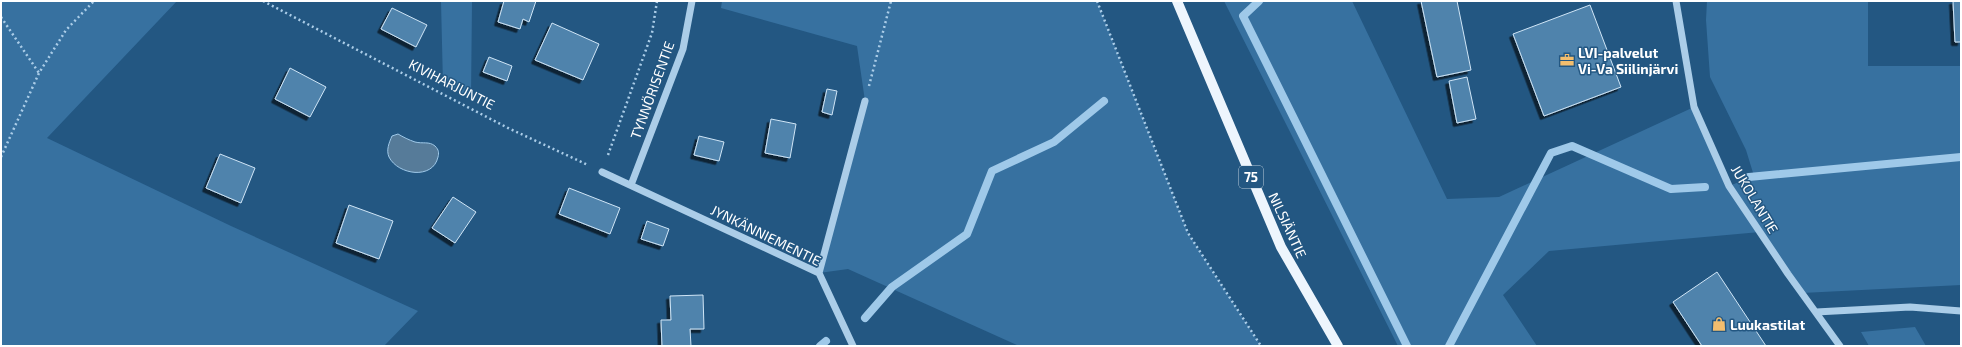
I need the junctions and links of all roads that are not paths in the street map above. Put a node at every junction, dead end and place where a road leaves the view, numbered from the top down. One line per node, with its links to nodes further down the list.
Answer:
1 (692, 1): 6 (street, TYNNÖRISENTIE)
2 (1177, 1): 11 (main road, NILSIÄNTIE / 75)
3 (1676, 1): 9 (street, JUKOLANTIE)
4 (865, 101): 7 (street)
5 (602, 172): 6 (street)
6 (631, 185): 7 (street, JYNKÄNNIEMENTIE)
7 (819, 273): 10 (street, JYNKÄNNIEMENTIE)
8 (1961, 311): 9 (street)
9 (1816, 312): 12 (street, JUKOLANTIE)
10 (853, 346)
11 (1338, 346)
12 (1840, 346)

